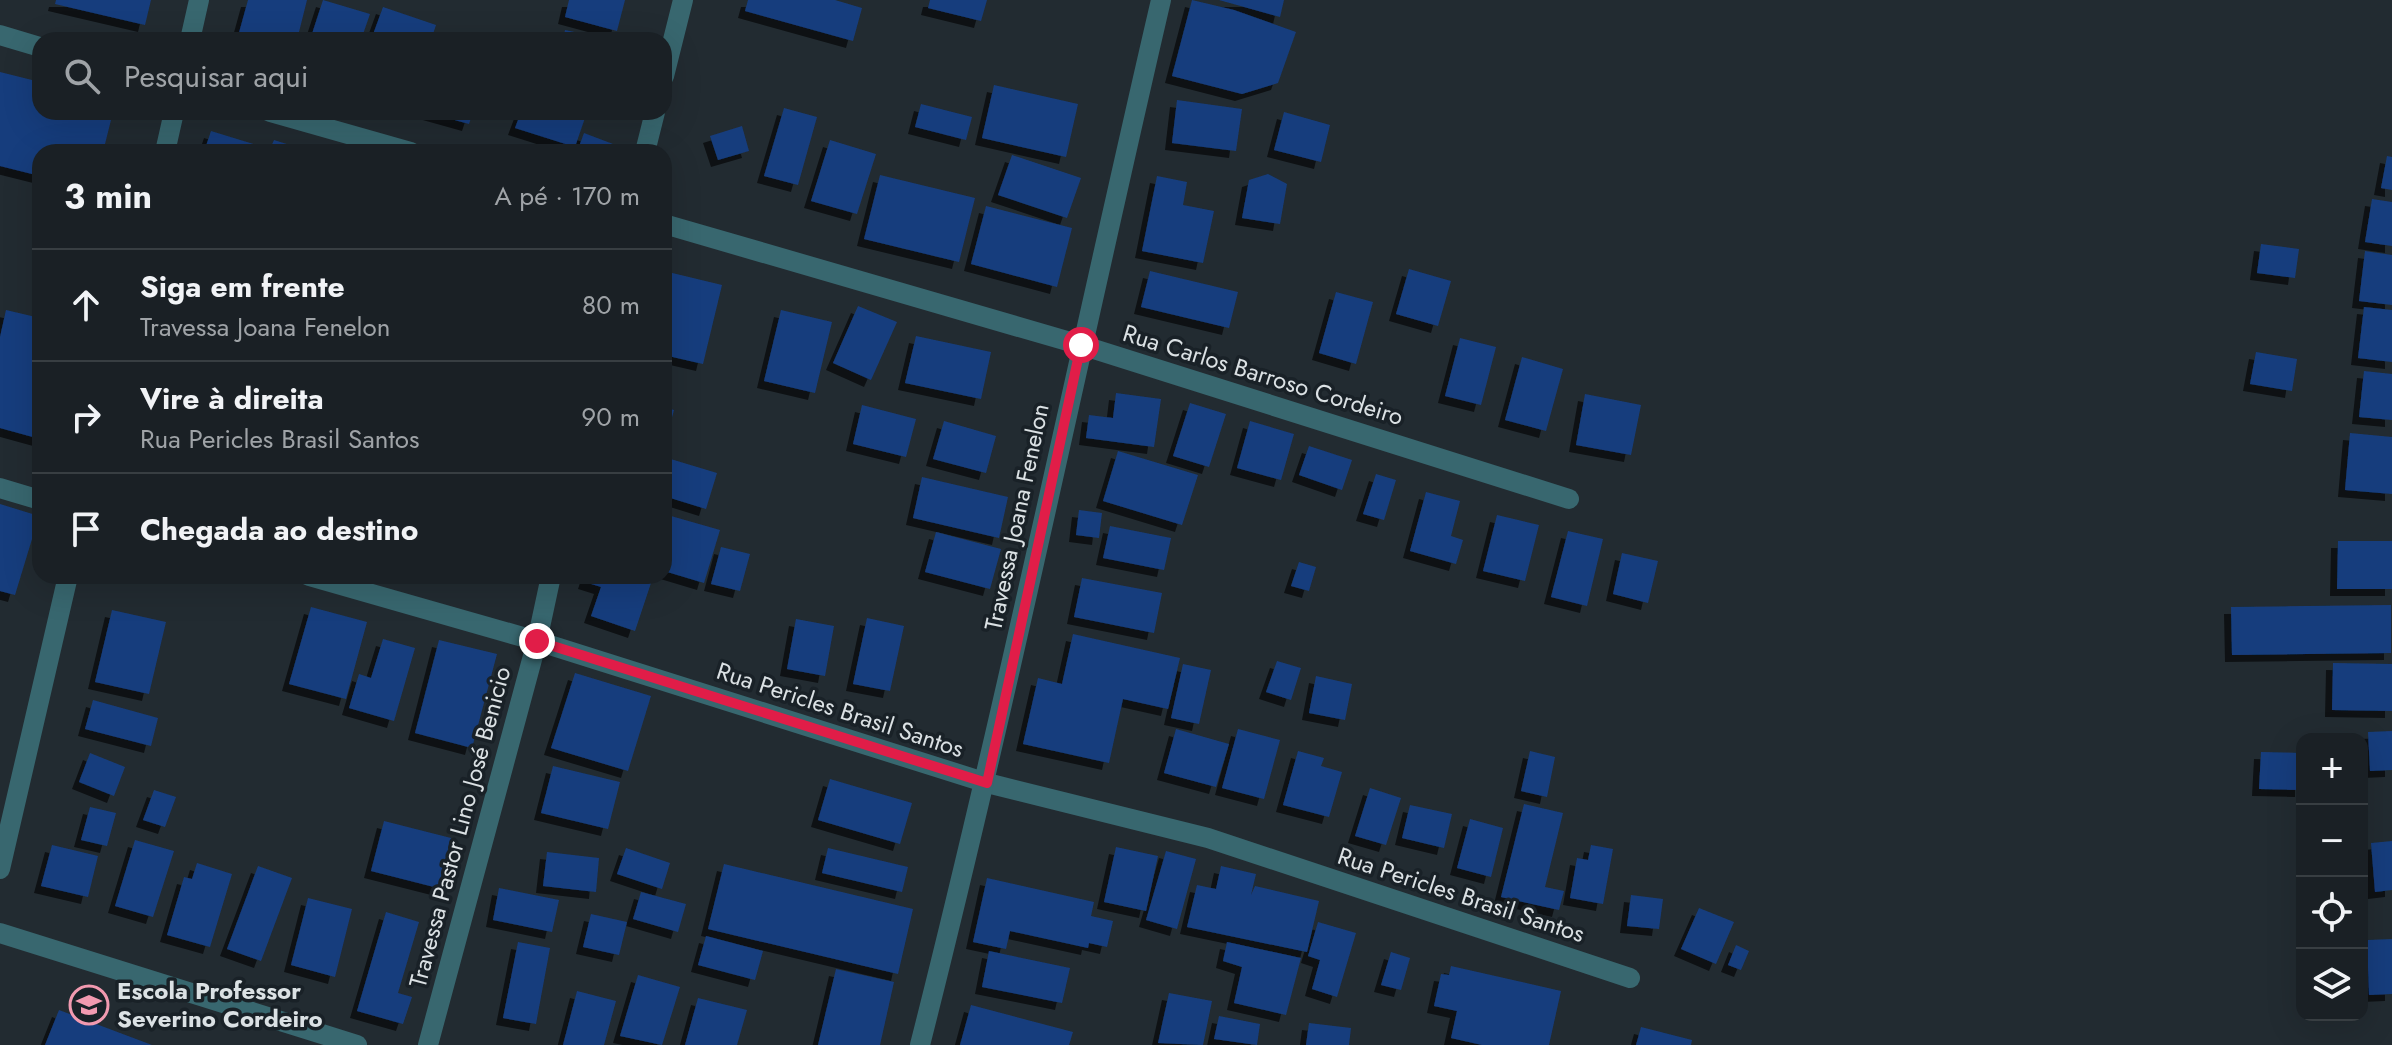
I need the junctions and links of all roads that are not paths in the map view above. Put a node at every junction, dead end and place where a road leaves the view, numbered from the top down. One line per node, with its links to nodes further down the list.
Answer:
1 (199, 0): 4 (street)
2 (683, 0): 6 (street)
3 (1161, 0): 15 (street, Travessa Joana Fenelon)
4 (192, 32)
5 (0, 35): 7 (street)
6 (672, 44)
7 (32, 45)
8 (172, 120): 11 (street)
9 (298, 120): 12 (street)
10 (653, 120): 13 (street)
11 (167, 144)
12 (383, 144)
13 (647, 144)
14 (672, 226): 15 (street, Rua Carlos Barroso Cordeiro)
15 (1081, 345): 18 (street, Rua Carlos Barroso Cordeiro); 23 (street, Travessa Joana Fenelon)
16 (0, 488): 17 (street)
17 (32, 498)
18 (1569, 499)
19 (66, 584): 24 (street)
20 (337, 584): 22 (street, Rua Pericles Brasil Santos)
21 (549, 584): 22 (street, Travessa Pastor Lino José Benicio)
22 (537, 641): 23 (street, Rua Pericles Brasil Santos); 28 (street, Travessa Pastor Lino José Benicio)
23 (987, 783): 26 (street, Rua Pericles Brasil Santos); 29 (street, Travessa Joana Fenelon)
24 (0, 869)
25 (0, 933): 27 (street)
26 (1630, 978)
27 (357, 1045)
28 (428, 1045)
29 (920, 1045)

